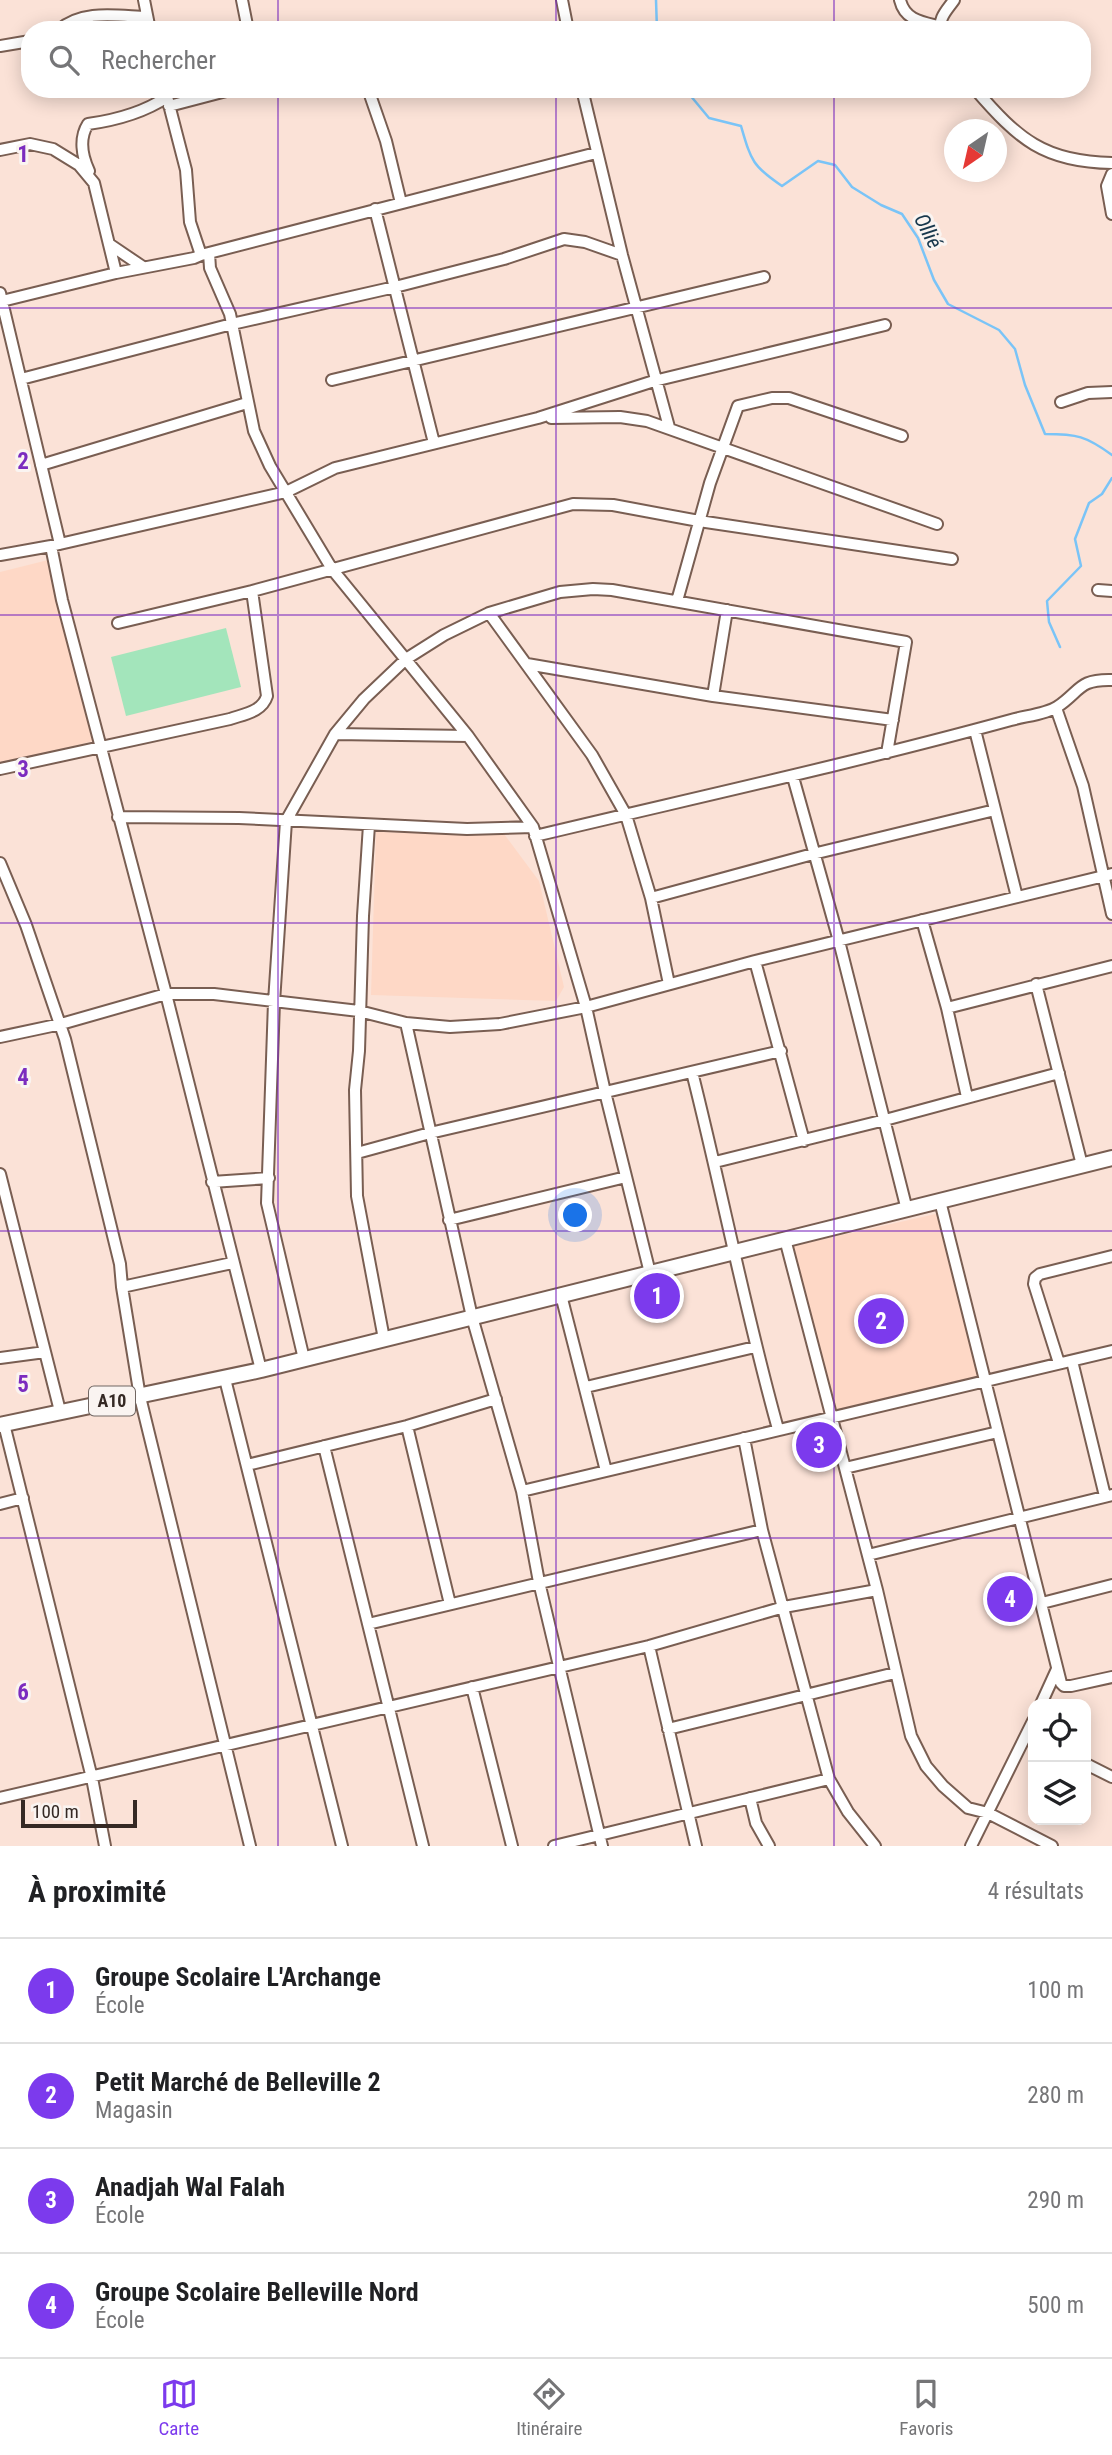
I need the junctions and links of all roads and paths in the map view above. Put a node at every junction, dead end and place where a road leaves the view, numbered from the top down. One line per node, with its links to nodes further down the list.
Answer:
1 (144, 0): 6 (street)
2 (242, 0): 9 (street)
3 (562, 0): 10 (street)
4 (900, 0): 11 (street)
5 (954, 0): 12 (street)
6 (146, 17): 7 (street); 8 (street)
7 (78, 21)
8 (147, 21)
9 (246, 21)
10 (566, 21)
11 (922, 21)
12 (941, 21)
13 (21, 42): 14 (street)
14 (0, 46)
15 (166, 98): 24 (street)
16 (167, 98): 29 (street)
17 (371, 98): 25 (street)
18 (584, 98): 21 (street)
19 (984, 98): 22 (street)
20 (0, 150): 24 (street)
21 (597, 153): 25 (street); 30 (street)
22 (1112, 163)
23 (1112, 174): 27 (street)
24 (94, 183): 28 (street)
25 (401, 203): 26 (street)
26 (375, 209): 29 (street); 34 (street)
27 (1112, 214)
28 (110, 244): 31 (street); 32 (street)
29 (205, 254): 31 (street); 37 (street)
30 (622, 255): 34 (street); 36 (street)
31 (143, 267): 32 (street)
32 (116, 273): 35 (street)
33 (764, 277): 36 (street)
34 (395, 287): 37 (street); 39 (street)
35 (1, 302): 40 (street)
36 (636, 308): 39 (street); 42 (street)
37 (232, 324): 40 (street); 45 (street)
38 (885, 325): 42 (street)
39 (413, 360): 41 (street); 49 (street)
40 (21, 379): 51 (street)
41 (332, 380)
42 (654, 380): 46 (street); 47 (street)
43 (1112, 392): 44 (street)
44 (1061, 402)
45 (247, 404): 51 (street); 52 (street)
46 (538, 418): 47 (street); 49 (street)
47 (669, 427): 50 (street)
48 (902, 436): 50 (street)
49 (434, 443): 52 (street)
50 (721, 447): 53 (street); 54 (street)
51 (41, 465): 55 (street)
52 (286, 492): 55 (street); 58 (street)
53 (699, 521): 57 (street); 58 (street); 62 (street)
54 (937, 524)
55 (56, 545): 56 (street); 75 (street)
56 (0, 555)
57 (952, 559)
58 (332, 569): 60 (street); 66 (street)
59 (1098, 590): 61 (street)
60 (252, 591): 65 (street); 75 (street)
61 (1112, 591)
62 (677, 601): 63 (street); 64 (street)
63 (727, 610): 69 (street); 71 (street)
64 (489, 613): 66 (street); 67 (street)
65 (118, 623)
66 (406, 659): 73 (street); 74 (street)
67 (527, 664): 69 (street); 80 (street)
68 (1112, 680): 70 (street)
69 (713, 696): 71 (street)
70 (1056, 708): 72 (street); 87 (street)
71 (893, 720): 76 (street)
72 (975, 730): 76 (street); 79 (street)
73 (335, 734): 74 (street); 82 (street)
74 (468, 736): 84 (street)
75 (101, 749): 77 (street); 81 (street)
76 (887, 753): 78 (street)
77 (0, 769)
78 (793, 777): 80 (street); 85 (street)
79 (995, 810): 85 (street); 88 (street)
80 (626, 815): 84 (street); 89 (street)
81 (118, 817): 82 (street); 97 (street)
82 (286, 821): 83 (street); 98 (street)
83 (369, 825): 84 (street); 101 (street)
84 (534, 832): 99 (street)
85 (813, 854): 89 (street); 92 (street)
86 (0, 863): 103 (street)
87 (1107, 875): 88 (street); 90 (street)
88 (1017, 897): 91 (street)
89 (651, 898): 95 (street)
90 (1112, 914)
91 (922, 920): 92 (street); 100 (street)
92 (839, 940): 93 (street); 110 (street)
93 (755, 961): 95 (street); 105 (street)
94 (1112, 966): 96 (street)
95 (669, 984): 99 (street)
96 (1036, 984): 100 (street); 107 (street)
97 (166, 994): 98 (street); 103 (street); 120 (street)
98 (274, 1002): 101 (street); 119 (street)
99 (586, 1007): 102 (street); 108 (street)
100 (947, 1008): 109 (street)
101 (359, 1011): 102 (street); 113 (street)
102 (405, 1023): 111 (street)
103 (61, 1024): 104 (street); 130 (street)
104 (0, 1037)
105 (781, 1051): 106 (street); 112 (street)
106 (692, 1072): 108 (street); 115 (street)
107 (1059, 1073): 109 (street); 116 (street)
108 (605, 1092): 111 (street); 118 (street)
109 (967, 1097): 110 (street)
110 (885, 1120): 112 (street); 123 (street)
111 (430, 1133): 113 (street); 124 (street)
112 (804, 1141): 115 (street)
113 (357, 1153): 133 (street)
114 (1112, 1158): 116 (main road, A10)
115 (715, 1162): 126 (street)
116 (1082, 1165): 121 (main road, A10)
117 (0, 1174): 122 (street)
118 (626, 1177): 124 (street); 129 (street)
119 (269, 1178): 120 (street); 138 (street)
120 (212, 1182): 128 (street)
121 (940, 1201): 123 (main road, A10); 143 (street)
122 (5, 1207): 136 (street)
123 (907, 1210): 125 (main road, A10)
124 (449, 1220): 132 (street)
125 (785, 1239): 126 (main road, A10); 148 (street)
126 (735, 1250): 129 (main road, A10); 134 (street)
127 (1111, 1260): 140 (street)
128 (232, 1263): 130 (street); 141 (street)
129 (650, 1273): 131 (main road, A10)
130 (122, 1287): 145 (street)
131 (561, 1295): 132 (main road, A10); 144 (street)
132 (472, 1317): 133 (main road, A10); 146 (street)
133 (384, 1339): 138 (main road, A10)
134 (755, 1347): 144 (street); 151 (street)
135 (1112, 1351): 139 (street)
136 (45, 1352): 137 (street); 147 (street)
137 (0, 1358)
138 (304, 1359): 141 (main road, A10)
139 (1072, 1361): 140 (street); 159 (street)
140 (1059, 1363): 143 (street)
141 (261, 1370): 142 (main road, A10)
142 (225, 1379): 145 (main road, A10); 155 (street)
143 (987, 1382): 148 (street); 152 (street)
144 (586, 1387): 157 (street)
145 (141, 1397): 147 (main road, A10); 184 (street)
146 (496, 1399): 150 (street); 158 (street)
147 (60, 1411): 149 (main road, A10)
148 (832, 1419): 151 (street); 156 (street)
149 (2, 1424): 160 (street)
150 (407, 1426): 154 (street); 169 (street)
151 (778, 1429): 153 (street)
152 (998, 1432): 156 (street); 162 (street)
153 (744, 1438): 157 (street); 163 (street)
154 (324, 1446): 155 (street); 171 (street)
155 (247, 1465): 181 (street)
156 (845, 1468): 164 (street)
157 (606, 1471): 158 (street)
158 (522, 1491): 165 (street)
159 (1109, 1496): 162 (street)
160 (23, 1498): 161 (street); 187 (street)
161 (0, 1504)
162 (1020, 1518): 164 (street); 168 (street)
163 (762, 1530): 165 (street); 170 (street)
164 (868, 1555): 167 (street)
165 (539, 1582): 169 (street); 173 (street)
166 (1112, 1585): 168 (street)
167 (877, 1590): 170 (street); 175 (street)
168 (1042, 1603): 174 (street)
169 (450, 1604): 171 (street)
170 (784, 1607): 172 (street); 178 (street)
171 (368, 1624): 180 (street)
172 (649, 1646): 173 (street); 182 (street)
173 (559, 1667): 177 (street); 193 (street)
174 (1057, 1669): 176 (street); 179 (street)
175 (895, 1673): 178 (street); 192 (street)
176 (1112, 1677)
177 (472, 1687): 180 (street); 198 (street)
178 (808, 1694): 182 (street); 188 (street)
179 (1043, 1699)
180 (388, 1708): 181 (street); 197 (street)
181 (312, 1726): 184 (street); 196 (street)
182 (668, 1728): 191 (street)
183 (1028, 1740): 192 (street)
184 (225, 1745): 187 (street); 195 (street)
185 (1091, 1766): 186 (street)
186 (1112, 1777)
187 (92, 1778): 189 (street); 194 (street)
188 (829, 1779): 190 (street); 202 (street)
189 (0, 1798)
190 (750, 1798): 191 (street); 201 (street)
191 (688, 1813): 193 (street); 200 (street)
192 (988, 1813): 203 (street); 204 (street)
193 (601, 1840): 199 (street)
194 (105, 1846)
195 (250, 1846)
196 (342, 1846)
197 (423, 1846)
198 (512, 1846)
199 (554, 1846)
200 (696, 1846)
201 (769, 1846)
202 (875, 1846)
203 (971, 1846)
204 (1052, 1846)

